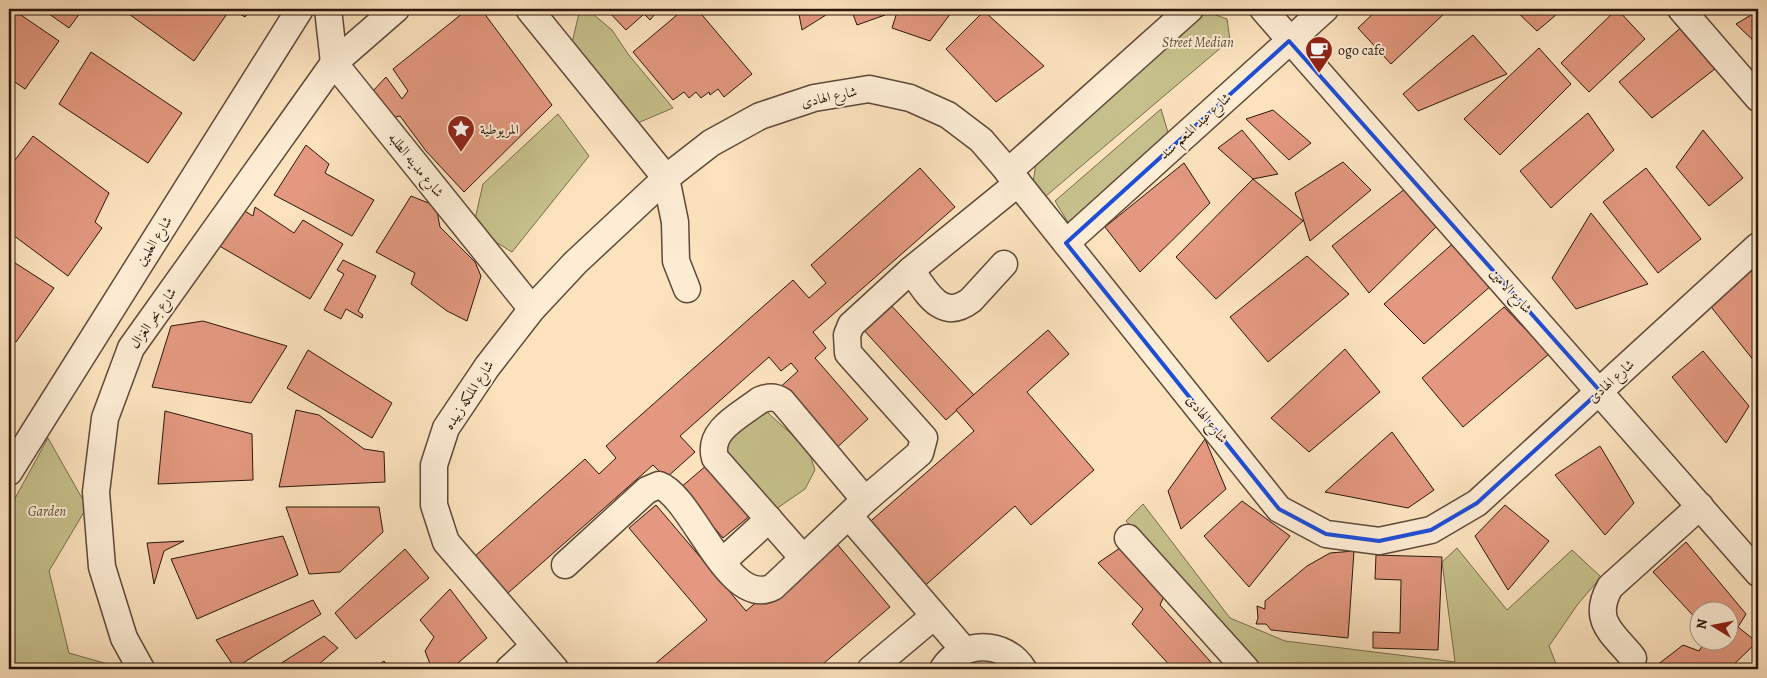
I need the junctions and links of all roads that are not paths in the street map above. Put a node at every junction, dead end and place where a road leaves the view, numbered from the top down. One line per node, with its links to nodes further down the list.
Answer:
1 (300, 9): 21 (street, شارع العلمين)
2 (328, 9): 10 (street)
3 (396, 9): 10 (street, شارع بحر الغزال)
4 (529, 9): 13 (street)
5 (1190, 9): 12 (street)
6 (1263, 9): 9 (street, شارع الامين)
7 (1325, 9): 9 (street, شارع عبد المنعم سند)
8 (1681, 9): 11 (street)
9 (1290, 41): 14 (street, شارع عبد المنعم سند); 20 (street, شارع الامين)
10 (334, 63): 19 (street, شارع مدينه الطلبه); 34 (street, شارع بحر الغزال)
11 (1758, 98)
12 (1013, 177): 13 (street, شارع الهادى); 14 (street, شارع الهادى); 17 (street)
13 (666, 178): 18 (street); 19 (street, شارع الملكه زبيده)
14 (1066, 243): 20 (street, شارع الهادى)
15 (1758, 246): 20 (street, شارع الهادى)
16 (1004, 264): 17 (street)
17 (910, 270): 23 (street)
18 (687, 289)
19 (532, 309): 31 (street, شارع الملكه زبيده)
20 (1600, 391): 22 (street, شارع الامين)
21 (9, 472)
22 (1700, 506): 29 (street, شارع الامين); 33 (street)
23 (857, 508): 24 (street); 26 (street); 30 (street)
24 (769, 519): 26 (street); 27 (street)
25 (1128, 538): 40 (street)
26 (803, 558): 27 (street)
27 (722, 562): 28 (street)
28 (565, 565)
29 (1758, 573)
30 (934, 616): 32 (street); 37 (street)
31 (534, 646): 35 (street); 36 (street, شارع الملكه زبيده)
32 (964, 650): 38 (street); 39 (street)
33 (1633, 658)
34 (141, 669)
35 (509, 669)
36 (555, 669)
37 (871, 669)
38 (943, 669)
39 (1024, 669)
40 (1246, 669)

